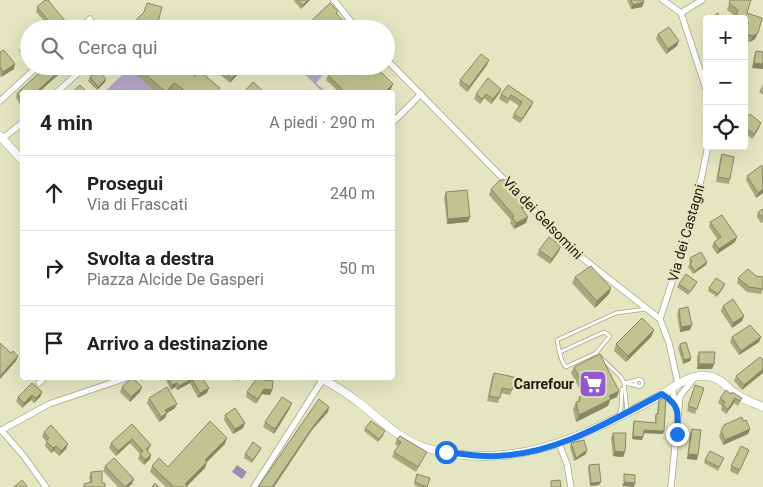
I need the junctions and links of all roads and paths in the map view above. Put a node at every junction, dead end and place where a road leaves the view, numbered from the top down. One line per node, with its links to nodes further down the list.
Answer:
1 (334, 0): 5 (street)
2 (662, 0): 4 (street)
3 (702, 0): 4 (street)
4 (681, 13): 11 (street)
5 (350, 20)
6 (395, 68): 13 (street, Via dei Gelsomini)
7 (28, 75): 14 (street)
8 (76, 75): 12 (street)
9 (202, 75): 10 (street)
10 (208, 80)
11 (703, 80)
12 (58, 90)
13 (421, 94): 15 (street); 20 (street, Via dei Gelsomini)
14 (0, 101)
15 (395, 120)
16 (20, 124): 17 (street)
17 (1, 138): 19 (main road)
18 (707, 150): 21 (street, Via dei Castagni)
19 (20, 158)
20 (646, 309): 21 (street, Via dei Gelsomini); 22 (lane)
21 (660, 319): 28 (street)
22 (560, 352): 23 (lane); 23 (lane)
23 (596, 353): 27 (lane)
24 (120, 380): 35 (street)
25 (320, 380): 38 (street)
26 (324, 380): 36 (main road)
27 (624, 384): 27 (lane); 33 (lane); 34 (lane)
28 (680, 385): 29 (main road); 30 (street); 31 (main road); 32 (street)
29 (662, 394): 30 (street); 33 (main road)
30 (674, 401): 32 (street)
31 (763, 407)
32 (678, 412): 40 (street)
33 (625, 414): 34 (main road)
34 (615, 419): 36 (main road)
35 (0, 431): 37 (street)
36 (559, 444): 39 (street)
37 (46, 487)
38 (254, 487)
39 (571, 487)
40 (671, 487)

